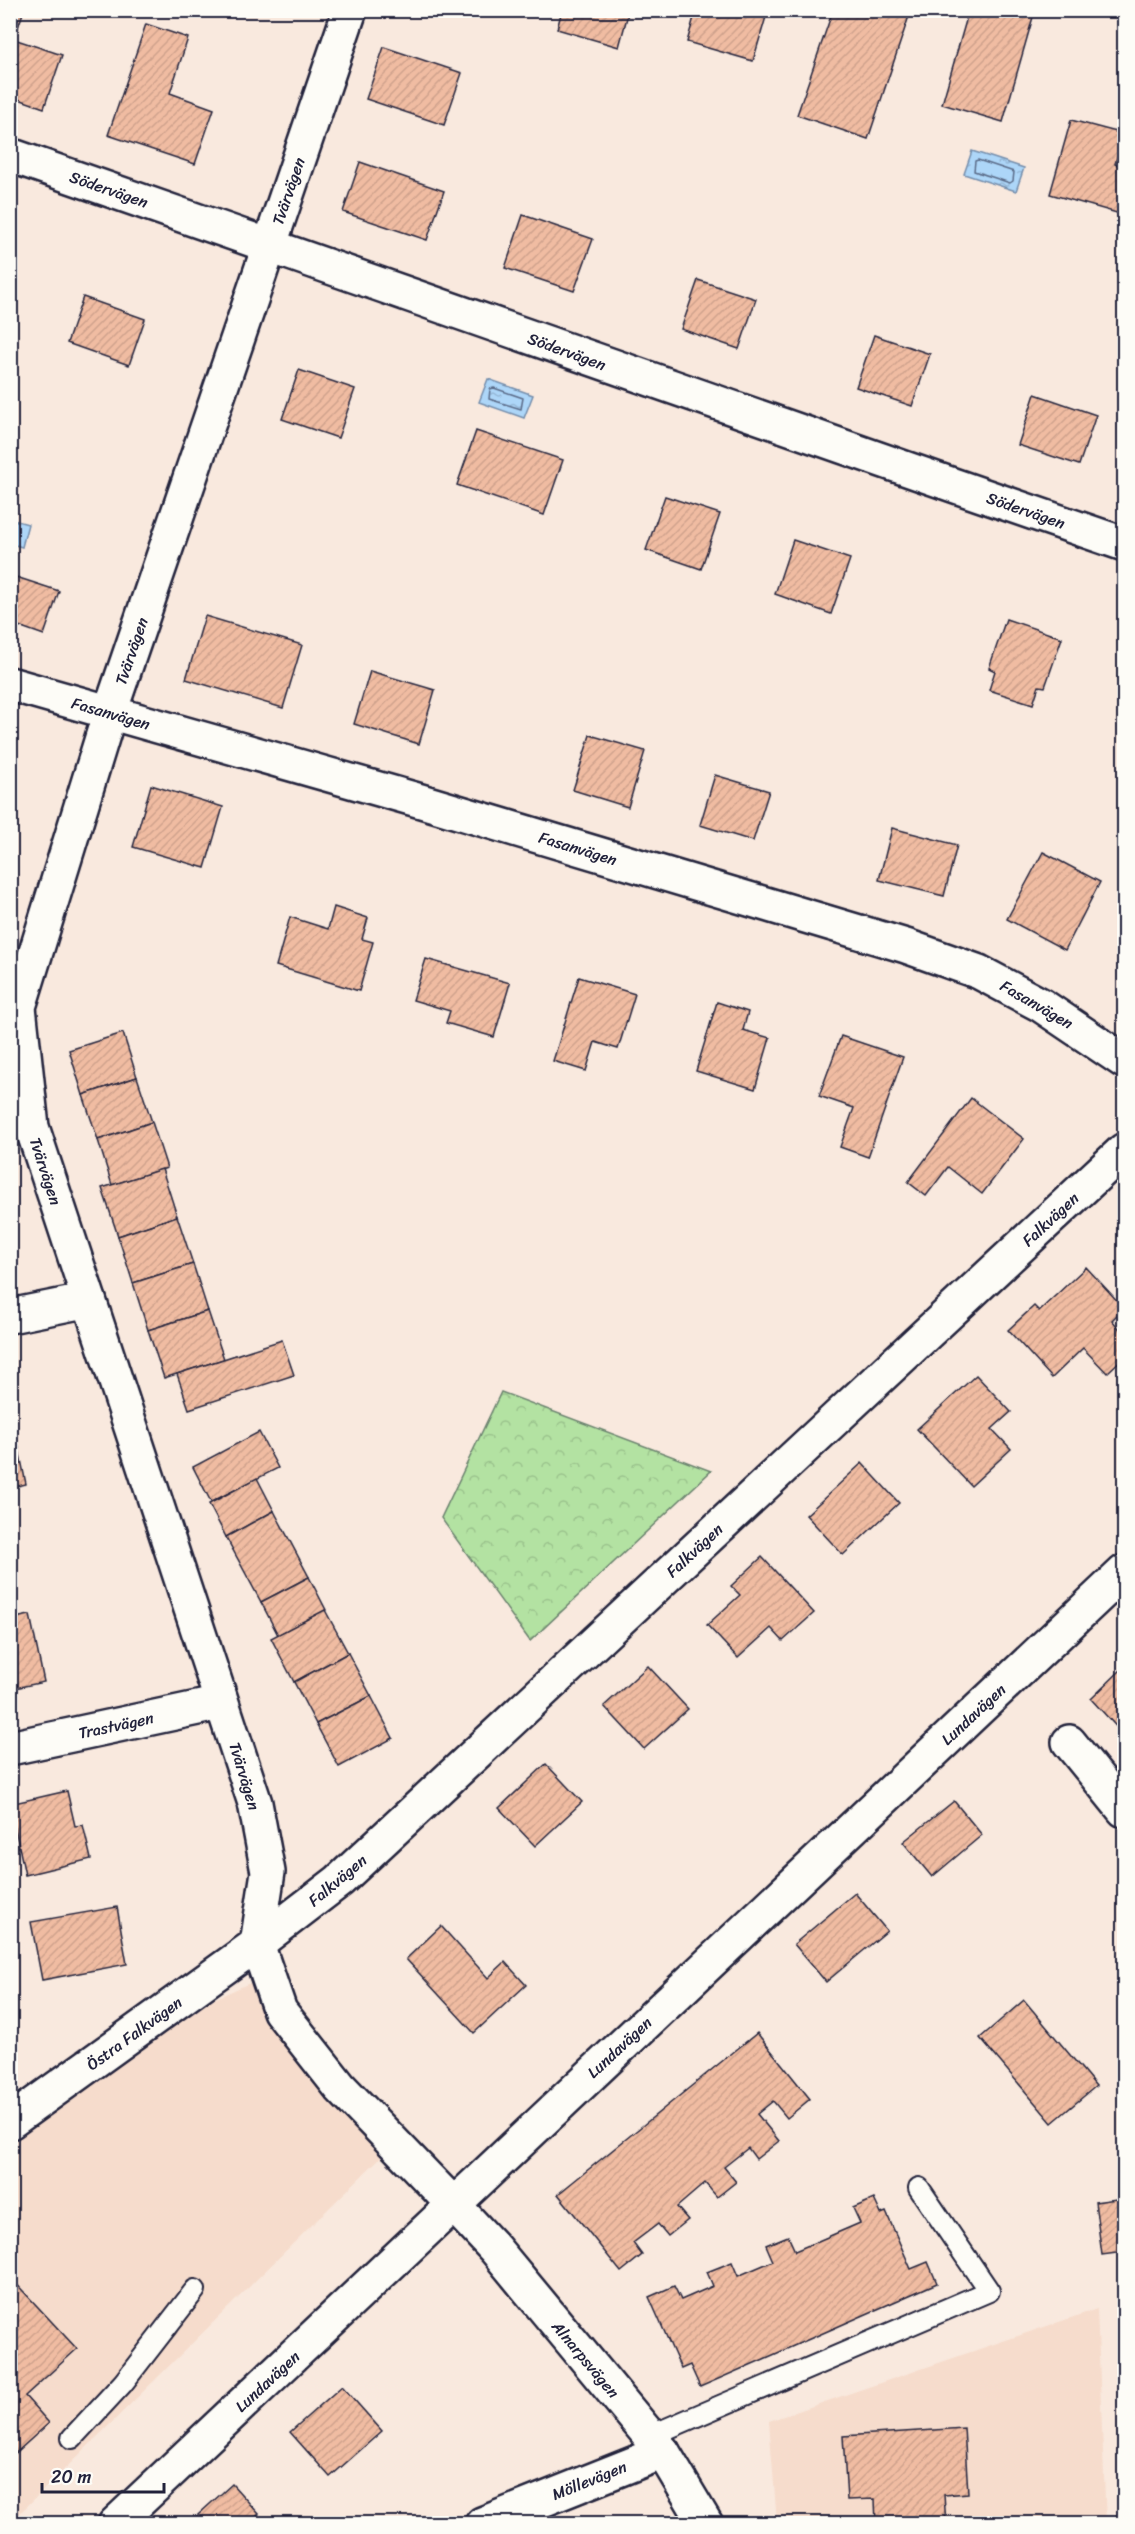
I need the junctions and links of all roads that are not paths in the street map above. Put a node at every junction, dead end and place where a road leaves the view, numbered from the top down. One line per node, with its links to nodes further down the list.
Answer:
1 (350, 10): 3 (street, Tvärvägen)
2 (10, 155): 3 (street, Södervägen)
3 (269, 243): 4 (street, Södervägen); 6 (street, Tvärvägen)
4 (1125, 544)
5 (10, 684): 6 (street, Fasanvägen)
6 (110, 712): 7 (street, Fasanvägen); 9 (street, Tvärvägen)
7 (1125, 1061)
8 (1125, 1150): 16 (street, Falkvägen)
9 (89, 1300): 10 (street); 12 (street, Tvärvägen)
10 (10, 1316)
11 (1125, 1572): 19 (street, Lundavägen)
12 (221, 1703): 14 (street, Trastvägen); 16 (street, Tvärvägen)
13 (1069, 1742): 15 (street)
14 (10, 1748)
15 (1125, 1810)
16 (257, 1944): 17 (street, Östra Falkvägen); 19 (street, Tvärvägen)
17 (10, 2122)
18 (919, 2188): 22 (lane)
19 (453, 2204): 22 (street, Alnarpsvägen); 23 (street, Lundavägen)
20 (195, 2290): 21 (lane)
21 (72, 2438)
22 (657, 2444): 24 (street, Möllevägen); 25 (street, Alnarpsvägen)
23 (115, 2523)
24 (482, 2523)
25 (706, 2523)

